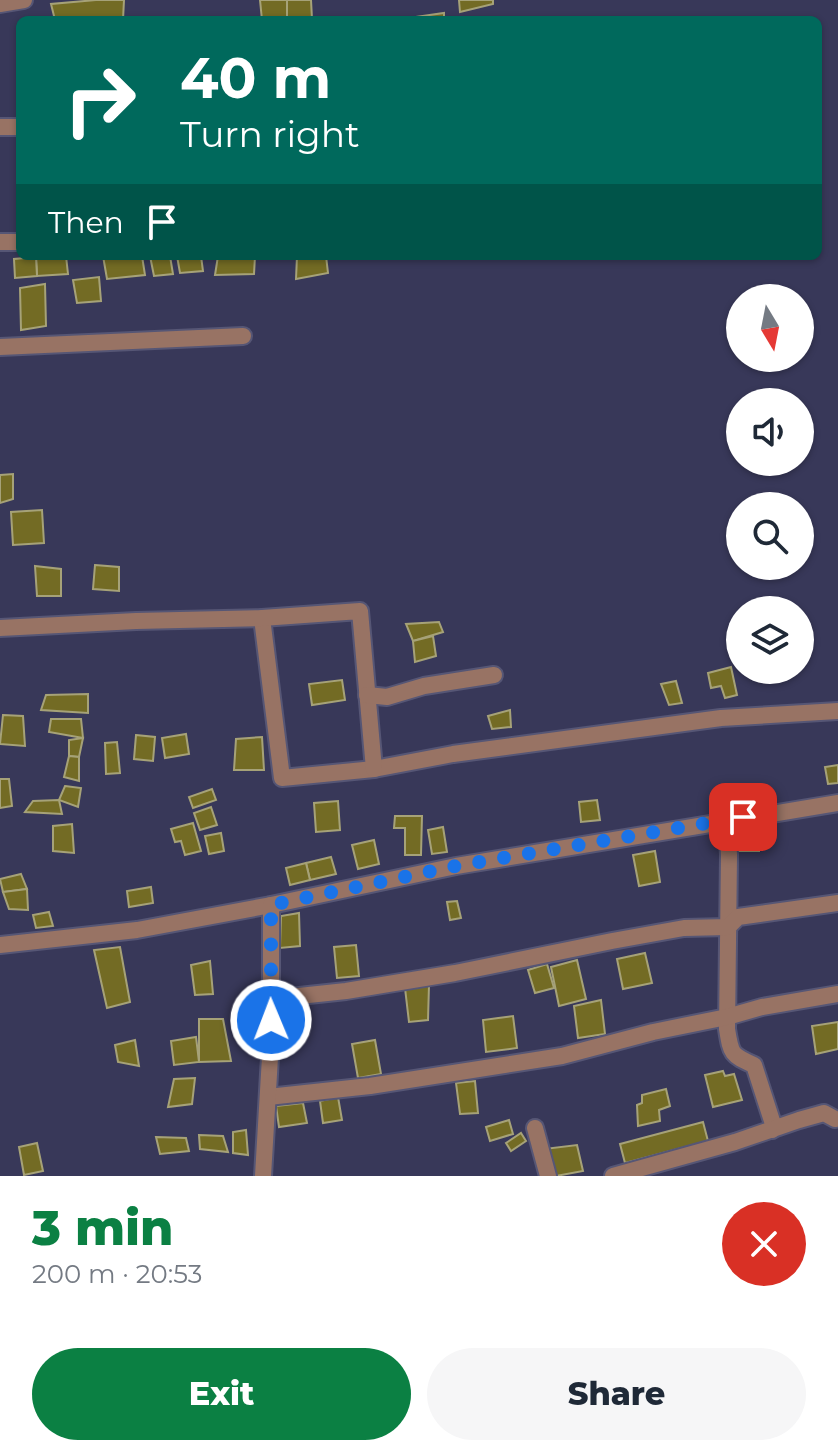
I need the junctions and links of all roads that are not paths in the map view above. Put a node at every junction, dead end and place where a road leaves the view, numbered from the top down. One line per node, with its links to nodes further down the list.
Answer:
1 (24, 0): 2 (street)
2 (0, 4)
3 (243, 336): 4 (street)
4 (0, 347)
5 (262, 618): 6 (street); 8 (street); 10 (street)
6 (0, 628)
7 (494, 675): 8 (street)
8 (367, 695): 10 (street)
9 (838, 711): 10 (street)
10 (374, 769)
11 (838, 803): 12 (street)
12 (727, 820): 14 (street); 15 (street)
13 (838, 903): 15 (street)
14 (271, 905): 16 (street); 18 (street)
15 (728, 927): 18 (street); 19 (street)
16 (0, 945)
17 (838, 994): 19 (street)
18 (271, 999): 20 (street)
19 (727, 1017): 20 (street); 23 (street)
20 (268, 1097): 24 (street)
21 (835, 1119): 23 (street)
22 (535, 1128): 25 (street)
23 (772, 1130): 26 (street)
24 (263, 1176)
25 (548, 1176)
26 (613, 1176)

